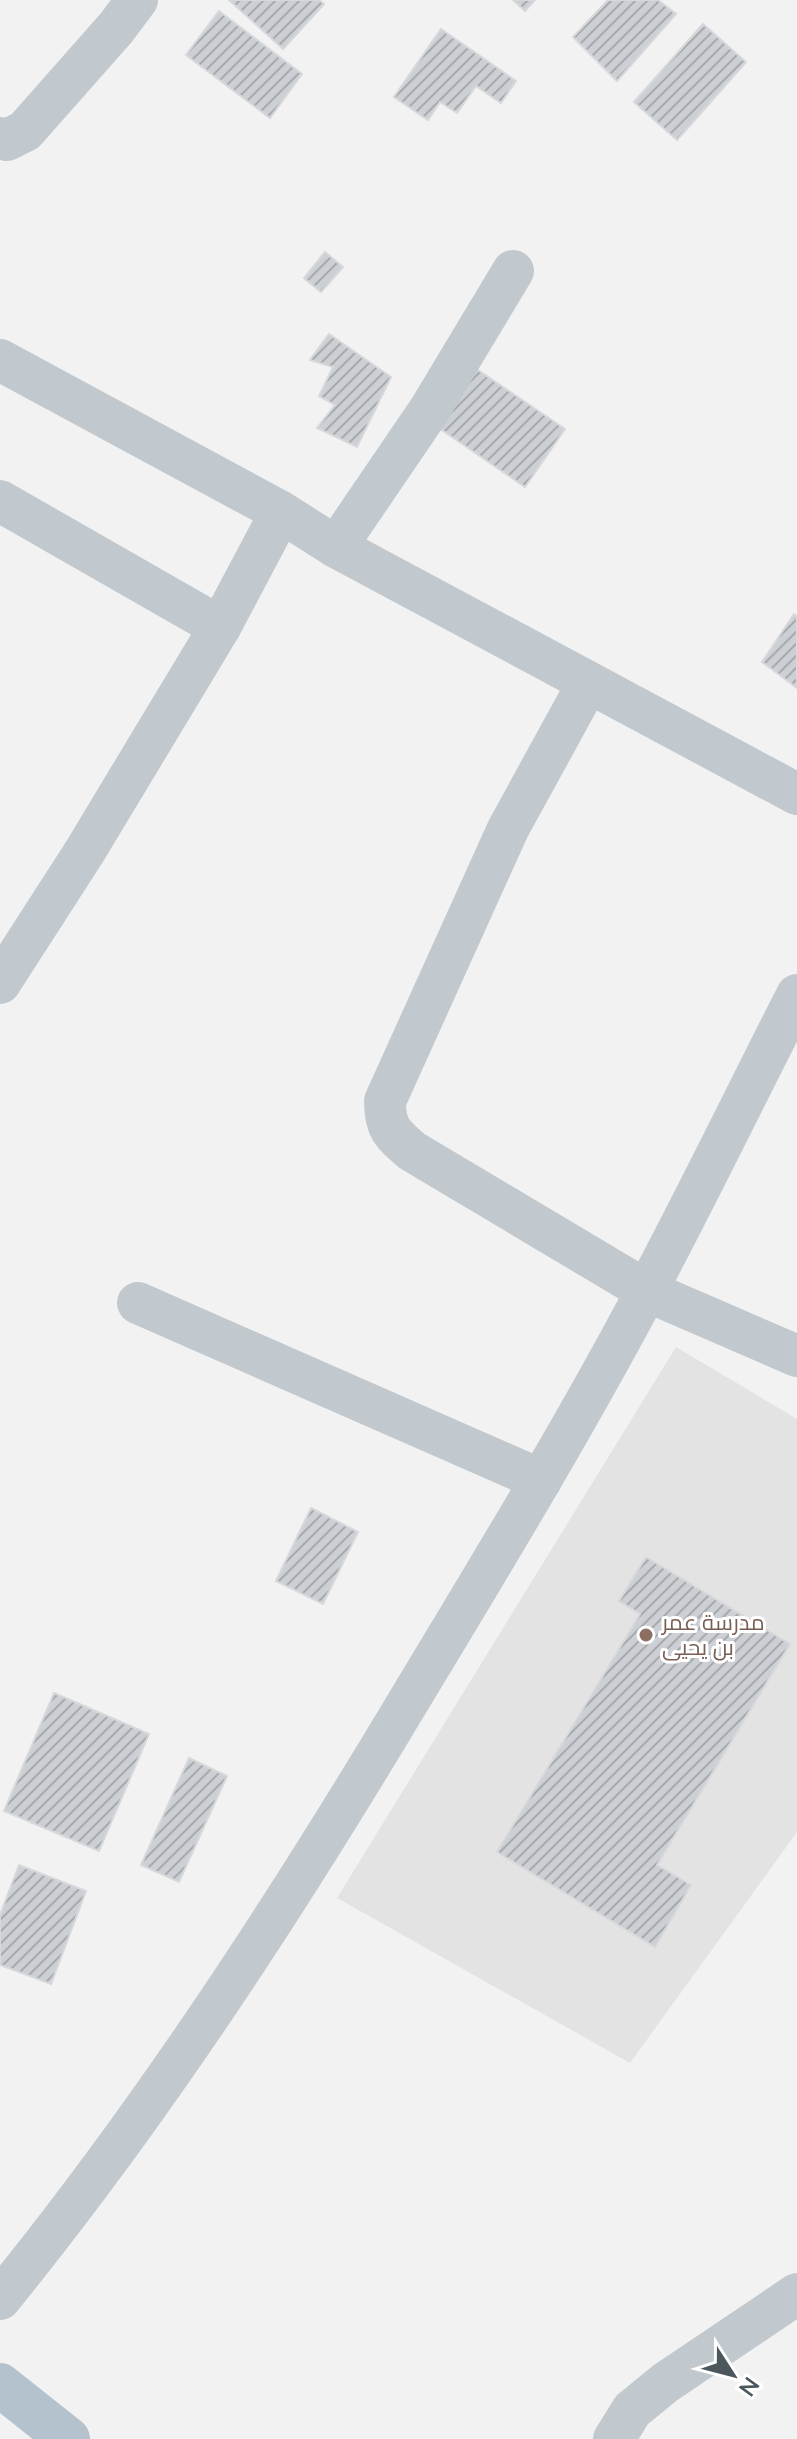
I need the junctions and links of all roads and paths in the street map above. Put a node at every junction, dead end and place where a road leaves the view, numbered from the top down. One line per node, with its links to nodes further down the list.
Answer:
1 (137, 0): 2 (street)
2 (0, 138)
3 (513, 271): 7 (street)
4 (0, 360): 6 (street)
5 (0, 501): 8 (street)
6 (281, 512): 7 (street); 8 (street)
7 (336, 547): 9 (street)
8 (220, 627): 11 (street)
9 (588, 683): 10 (street); 13 (street)
10 (797, 794)
11 (0, 983)
12 (797, 995): 13 (street)
13 (647, 1291): 15 (street); 16 (street)
14 (138, 1303): 16 (street)
15 (797, 1356)
16 (541, 1480): 18 (street)
17 (797, 2294): 21 (street)
18 (0, 2299)
19 (0, 2385): 20 (main road)
20 (68, 2439)
21 (614, 2439)

